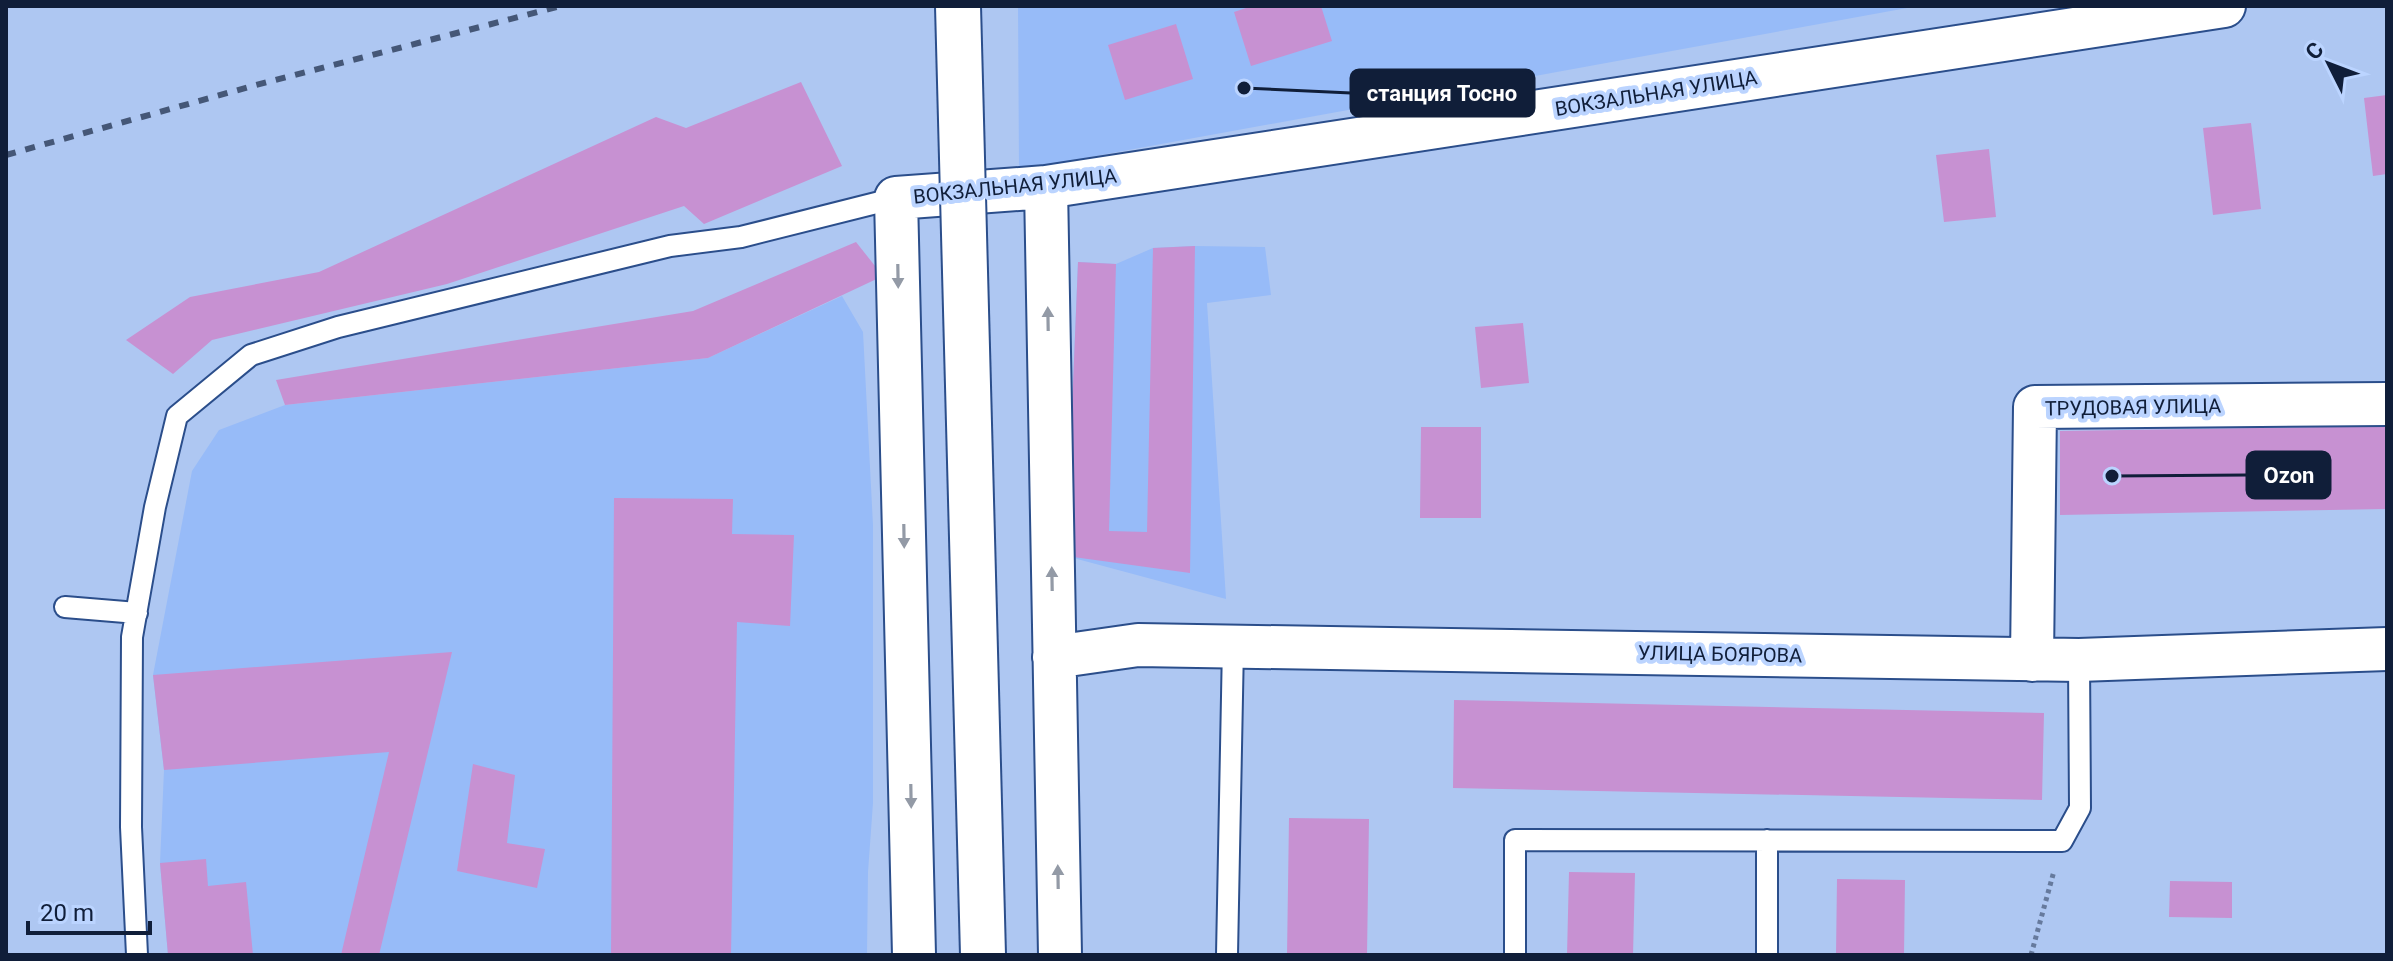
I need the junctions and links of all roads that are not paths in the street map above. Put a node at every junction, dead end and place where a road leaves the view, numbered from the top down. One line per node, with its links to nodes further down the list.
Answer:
1 (958, 6): 16 (main road, bridge)
2 (2224, 6): 3 (street, ВОКЗАЛЬНАЯ УЛИЦА)
3 (1046, 187): 4 (street, ВОКЗАЛЬНАЯ УЛИЦА); 10 (street, one-way to 3)
4 (896, 198): 7 (lane); 15 (street, one-way to 15)
5 (2387, 404): 11 (street, ТРУДОВАЯ УЛИЦА)
6 (65, 607): 7 (lane)
7 (137, 613): 14 (lane)
8 (1233, 645): 10 (street, УЛИЦА БОЯРОВА); 11 (street, УЛИЦА БОЯРОВА); 18 (lane)
9 (2387, 649): 12 (street, УЛИЦА БОЯРОВА)
10 (1054, 657): 17 (street, one-way to 10)
11 (2032, 660): 12 (street, УЛИЦА БОЯРОВА)
12 (2079, 660): 13 (lane)
13 (1767, 840): 19 (lane); 20 (lane)
14 (137, 955)
15 (914, 955)
16 (983, 955)
17 (1060, 955)
18 (1227, 955)
19 (1515, 955)
20 (1767, 955)

